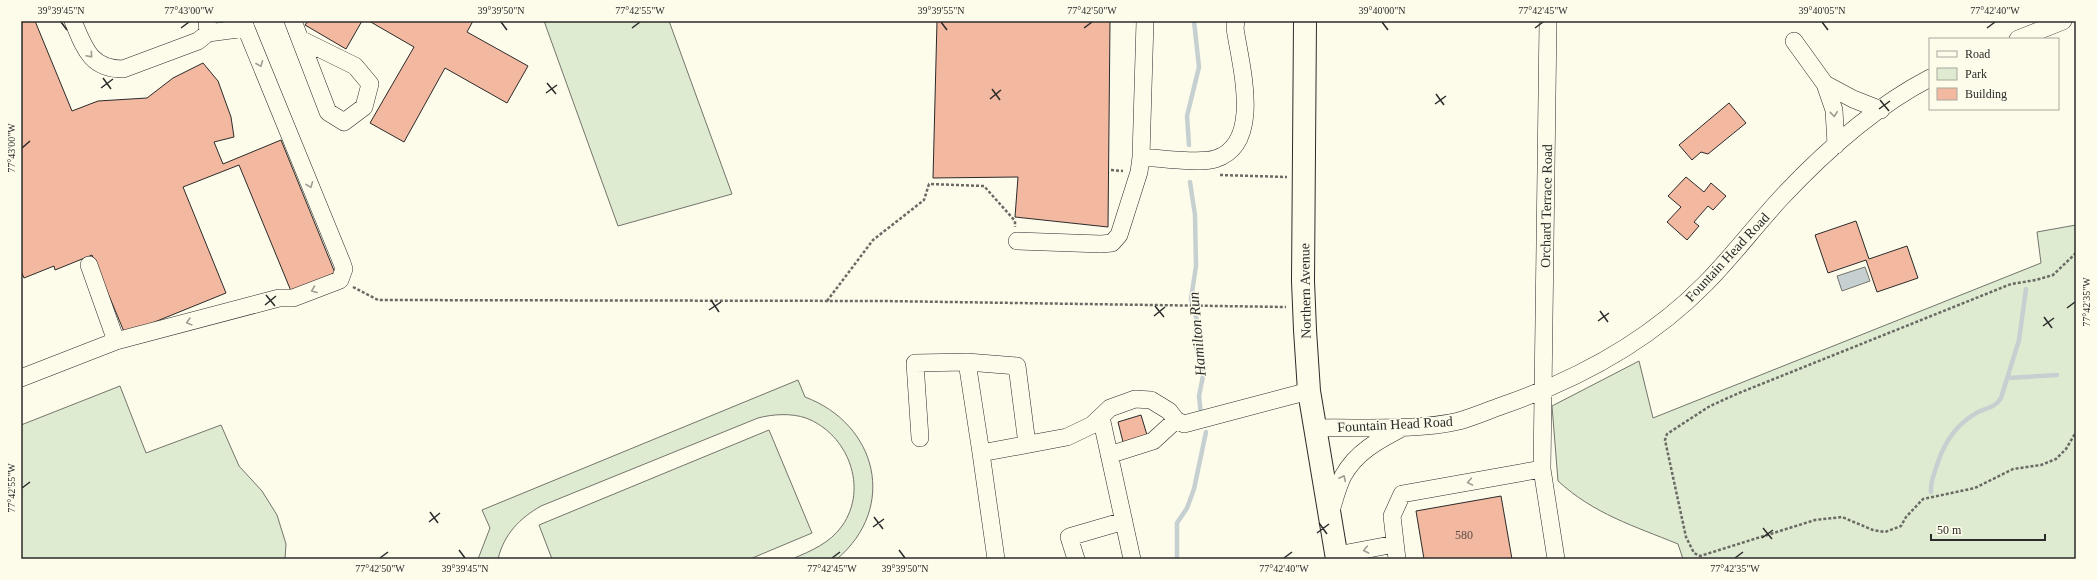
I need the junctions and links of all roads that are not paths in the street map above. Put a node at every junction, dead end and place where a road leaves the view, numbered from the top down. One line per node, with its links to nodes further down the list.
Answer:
1 (73, 21): 9 (street, one-way to 9)
2 (293, 21): 11 (street)
3 (1145, 21): 17 (street)
4 (1236, 21): 17 (street)
5 (1305, 21): 23 (main road, Northern Avenue)
6 (1548, 21): 24 (street, Orchard Terrace Road)
7 (2063, 21): 10 (street)
8 (244, 25): 9 (street); 20 (street, one-way to 20)
9 (208, 27)
10 (2020, 38)
11 (300, 39): 11 (street)
12 (1794, 41): 14 (street)
13 (1929, 79): 15 (street, Fountain Head Road)
14 (1825, 84): 15 (street); 16 (street, one-way to 16)
15 (1881, 110): 16 (street, Fountain Head Road)
16 (1836, 145): 24 (street, Fountain Head Road)
17 (1142, 158): 18 (street)
18 (1017, 241)
19 (89, 265): 20 (street)
20 (116, 341): 22 (street)
21 (967, 362): 29 (street); 30 (street); 31 (street)
22 (21, 378)
23 (1309, 391): 26 (street); 28 (main road, Northern Avenue)
24 (1544, 392): 27 (street, Fountain Head Road); 33 (street, Orchard Terrace Road)
25 (1101, 416): 26 (street); 30 (street); 32 (street)
26 (1176, 420): 32 (street)
27 (1404, 427): 28 (street, Fountain Head Road); 34 (street, one-way to 27)
28 (1315, 428): 34 (main road, Northern Avenue)
29 (920, 438)
30 (1027, 444): 31 (street)
31 (981, 453): 38 (street)
32 (1110, 455): 35 (street)
33 (1542, 469): 36 (street, one-way to 36); 41 (street, Orchard Terrace Road)
34 (1330, 514): 37 (main road, Northern Avenue)
35 (1124, 521): 39 (street); 40 (street)
36 (1396, 552): 37 (street, one-way to 37)
37 (1337, 557)
38 (996, 559)
39 (1076, 559)
40 (1132, 559)
41 (1556, 559)

